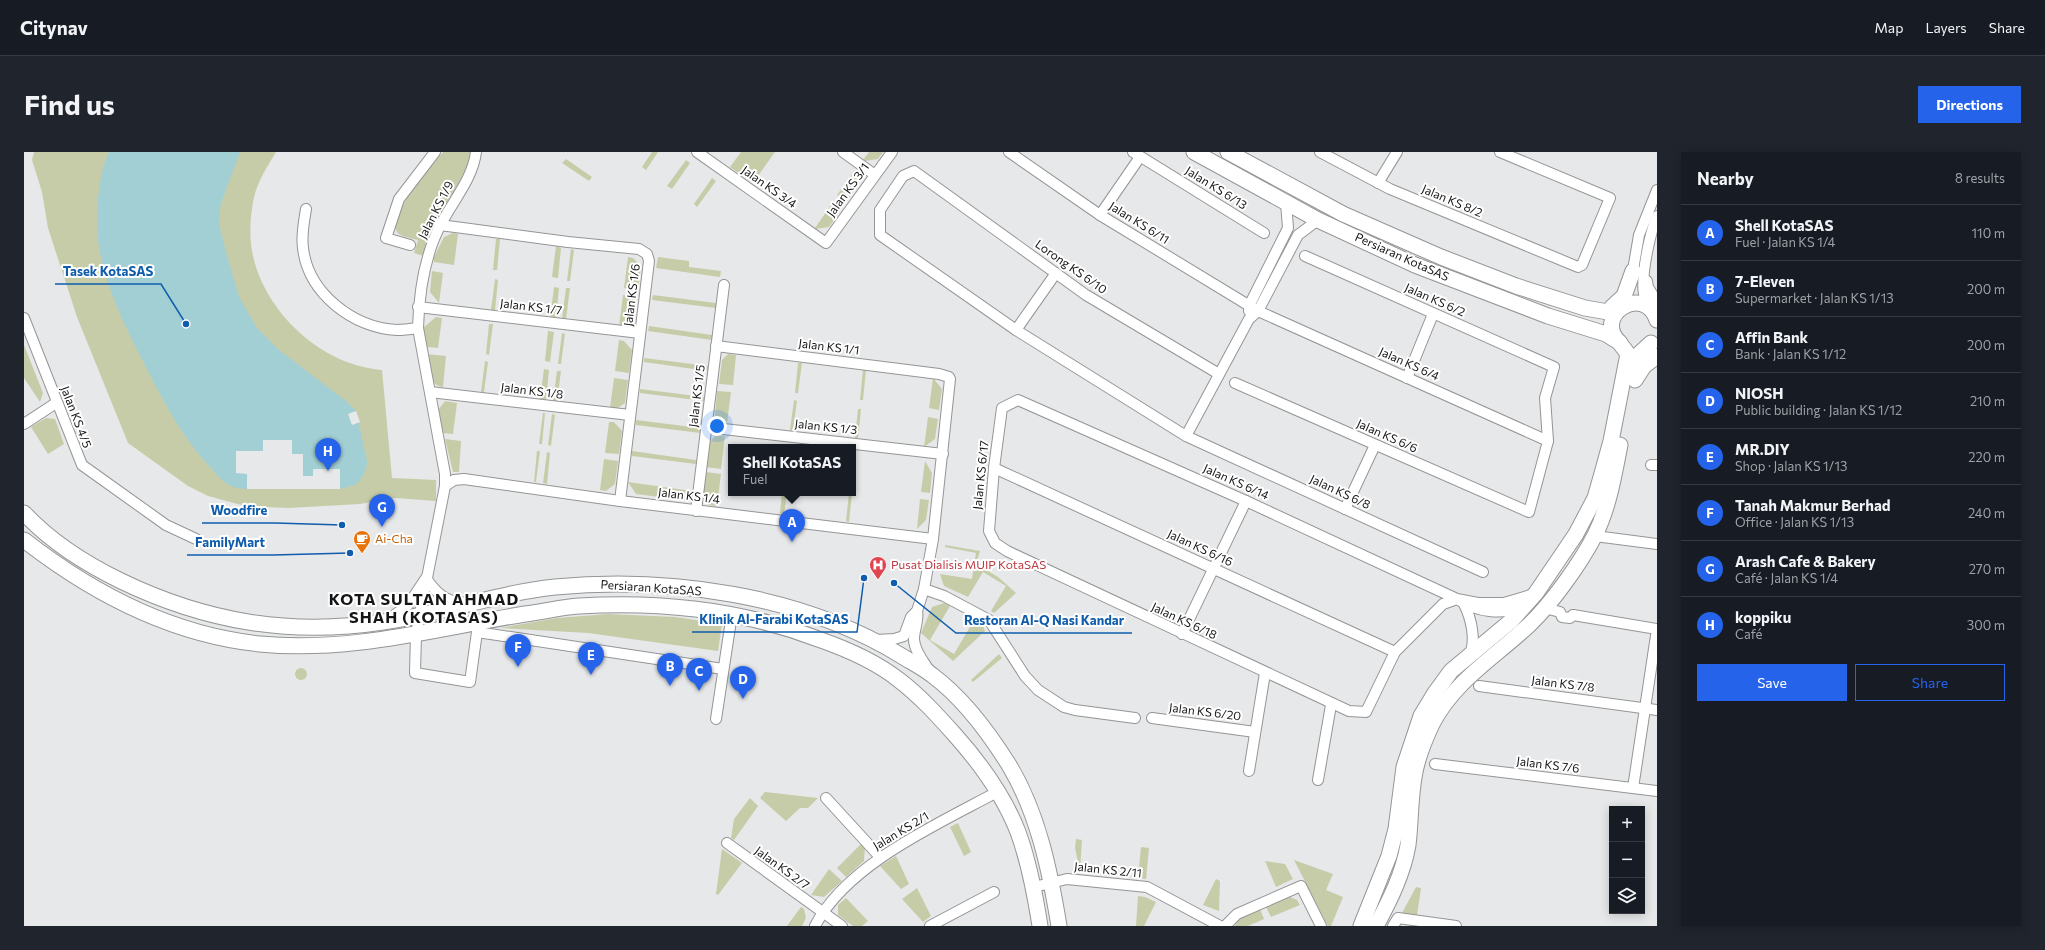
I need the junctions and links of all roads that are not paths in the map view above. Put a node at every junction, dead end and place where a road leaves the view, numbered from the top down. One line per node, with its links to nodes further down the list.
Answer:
1 (435, 152): 25 (street)
2 (476, 152): 22 (street, Jalan KS 1/9)
3 (696, 152): 24 (street, Jalan KS 3/4)
4 (843, 152): 14 (street)
5 (892, 152): 14 (street, Jalan KS 3/1)
6 (1009, 152): 19 (street, Jalan KS 6/11)
7 (1194, 152): 17 (street, Persiaran KotaSAS)
8 (1228, 152): 32 (street, Persiaran KotaSAS)
9 (1320, 152): 15 (street, Jalan KS 8/2)
10 (1397, 152): 15 (street)
11 (1500, 152): 15 (street, Jalan KS 8/2)
12 (1137, 154): 19 (street); 23 (street, Jalan KS 6/13)
13 (914, 171): 28 (street, Lorong KS 6/10); 41 (street, Jalan KS 6/8)
14 (875, 174): 24 (street, Jalan KS 3/1)
15 (1378, 183)
16 (1657, 190): 27 (street)
17 (1286, 203): 21 (street, Persiaran KotaSAS); 30 (street)
18 (306, 209): 40 (street)
19 (1100, 215): 30 (street, Jalan KS 6/11)
20 (1657, 216): 27 (street)
21 (1318, 220): 34 (street); 39 (street, Persiaran KotaSAS)
22 (440, 225): 31 (street, Jalan KS 1/9); 42 (street, Jalan KS 1/6)
23 (1264, 233)
24 (826, 243)
25 (410, 245)
26 (1305, 256): 36 (street, Jalan KS 6/2)
27 (1639, 272): 32 (street); 33 (street); 35 (street)
28 (1056, 273): 41 (street); 46 (street, Lorong KS 6/10)
29 (724, 285): 45 (street, Jalan KS 1/5)
30 (1249, 306): 34 (street, Jalan KS 6/11); 37 (street)
31 (418, 307): 40 (street, Jalan KS 1/9); 42 (street, Jalan KS 1/7)
32 (1585, 308): 33 (street, Persiaran KotaSAS)
33 (1619, 308): 35 (street, Persiaran KotaSAS); 43 (street)
34 (1258, 311): 37 (street); 47 (street, Jalan KS 6/4)
35 (1656, 312)
36 (1433, 314): 47 (street); 57 (street, Jalan KS 6/2)
37 (1249, 319): 46 (street)
38 (25, 324): 51 (street, Jalan KS 4/5)
39 (1574, 324): 43 (street, Persiaran KotaSAS); 49 (street)
40 (418, 328): 50 (street, Jalan KS 1/9)
41 (1016, 330): 56 (street, Jalan KS 6/8)
42 (640, 333): 53 (street, Jalan KS 1/6)
43 (1619, 342): 44 (street, Persiaran KotaSAS); 49 (street)
44 (1655, 343): 49 (street)
45 (716, 346): 55 (street, Jalan KS 1/5); 61 (street, Jalan KS 1/1)
46 (1219, 374): 56 (street)
47 (1406, 378): 57 (street, Jalan KS 6/4)
48 (1234, 383): 60 (street, Jalan KS 6/6)
49 (1626, 387): 69 (street); 79 (street)
50 (430, 392): 53 (street, Jalan KS 1/8); 63 (street, Jalan KS 1/9)
51 (56, 403): 54 (street); 70 (street, Jalan KS 4/5)
52 (1002, 408): 62 (street, Jalan KS 6/17); 65 (street, Jalan KS 6/14)
53 (630, 415): 64 (street, Jalan KS 1/6)
54 (24, 424)
55 (706, 427): 58 (street, Jalan KS 1/3); 67 (street, Jalan KS 1/5)
56 (1186, 436): 66 (street, Jalan KS 6/8)
57 (1548, 441): 60 (street, Jalan KS 6/6)
58 (855, 444)
59 (856, 444): 61 (street, Jalan KS 1/3)
60 (1375, 445): 66 (street)
61 (943, 454): 71 (street)
62 (994, 468): 73 (street, Jalan KS 6/17); 75 (street, Jalan KS 6/16)
63 (445, 486): 64 (street, Jalan KS 1/4); 77 (street, Jalan KS 1/9)
64 (620, 501): 67 (street, Jalan KS 1/4)
65 (1246, 501): 75 (street); 80 (street, Jalan KS 6/14)
66 (1345, 509): 76 (street, Jalan KS 6/8)
67 (696, 510): 71 (street, Jalan KS 1/4)
68 (24, 513): 86 (street, Persiaran KotaSAS)
69 (1595, 536): 74 (street); 82 (street)
70 (196, 539)
71 (933, 539): 78 (street)
72 (24, 540): 88 (street, Persiaran KotaSAS)
73 (995, 543): 89 (street, Jalan KS 6/18)
74 (1657, 544)
75 (1214, 568): 89 (street); 91 (street, Jalan KS 6/16)
76 (1483, 572)
77 (426, 578): 81 (street); 84 (street, Jalan KS 1/9); 86 (street)
78 (924, 589): 83 (street); 100 (street)
79 (1532, 598): 80 (street, Jalan KS 6/14); 82 (street); 92 (street)
80 (1461, 602): 91 (street); 92 (street)
81 (475, 603): 84 (street, Persiaran KotaSAS); 90 (street, Persiaran KotaSAS)
82 (1545, 608): 87 (street); 127 (street)
83 (917, 611): 90 (street); 95 (street)
84 (419, 614): 86 (street, Persiaran KotaSAS); 88 (street, Jalan KS 1/9)
85 (732, 614): 88 (street, Persiaran KotaSAS); 93 (street); 109 (street, Persiaran KotaSAS)
86 (386, 622)
87 (1657, 629): 98 (street)
88 (416, 634): 93 (street, Jalan KS 1/9)
89 (1182, 634): 94 (street, Jalan KS 6/18)
90 (875, 640): 95 (street, Persiaran KotaSAS)
91 (1395, 652): 97 (street, Jalan KS 6/18)
92 (1468, 659): 126 (street)
93 (723, 669): 102 (street)
94 (1265, 673): 97 (street, Jalan KS 6/18); 103 (street)
95 (931, 674): 113 (street, Persiaran KotaSAS)
96 (1479, 686): 98 (street, Jalan KS 7/8)
97 (1331, 705): 106 (street)
98 (1644, 708): 99 (street, Jalan KS 7/8); 107 (street)
99 (1657, 710)
100 (1135, 718)
101 (1152, 718): 103 (street, Jalan KS 6/20)
102 (716, 719)
103 (1255, 732): 105 (street)
104 (1435, 764): 107 (street, Jalan KS 7/6)
105 (1249, 771)
106 (1318, 780)
107 (1633, 788): 108 (street, Jalan KS 7/6)
108 (1657, 791)
109 (997, 792): 112 (street, Jalan KS 2/1); 114 (street, Persiaran KotaSAS)
110 (826, 798): 112 (street)
111 (727, 844): 116 (street, Jalan KS 2/7)
112 (880, 857): 116 (street, Jalan KS 2/1)
113 (1052, 882): 114 (street, Jalan KS 2/11); 122 (street, Persiaran KotaSAS); 123 (street, Jalan KS 2/11)
114 (1034, 887): 121 (street, Persiaran KotaSAS)
115 (994, 892): 120 (street)
116 (822, 913): 118 (street, Jalan KS 2/1); 119 (street, Jalan KS 2/7)
117 (1396, 922): 128 (street)
118 (815, 926)
119 (842, 926)
120 (930, 926)
121 (1040, 926)
122 (1059, 926)
123 (1220, 926)
124 (1225, 926): 125 (street)
125 (1321, 926)
126 (1361, 926)
127 (1376, 926)
128 (1456, 926)

